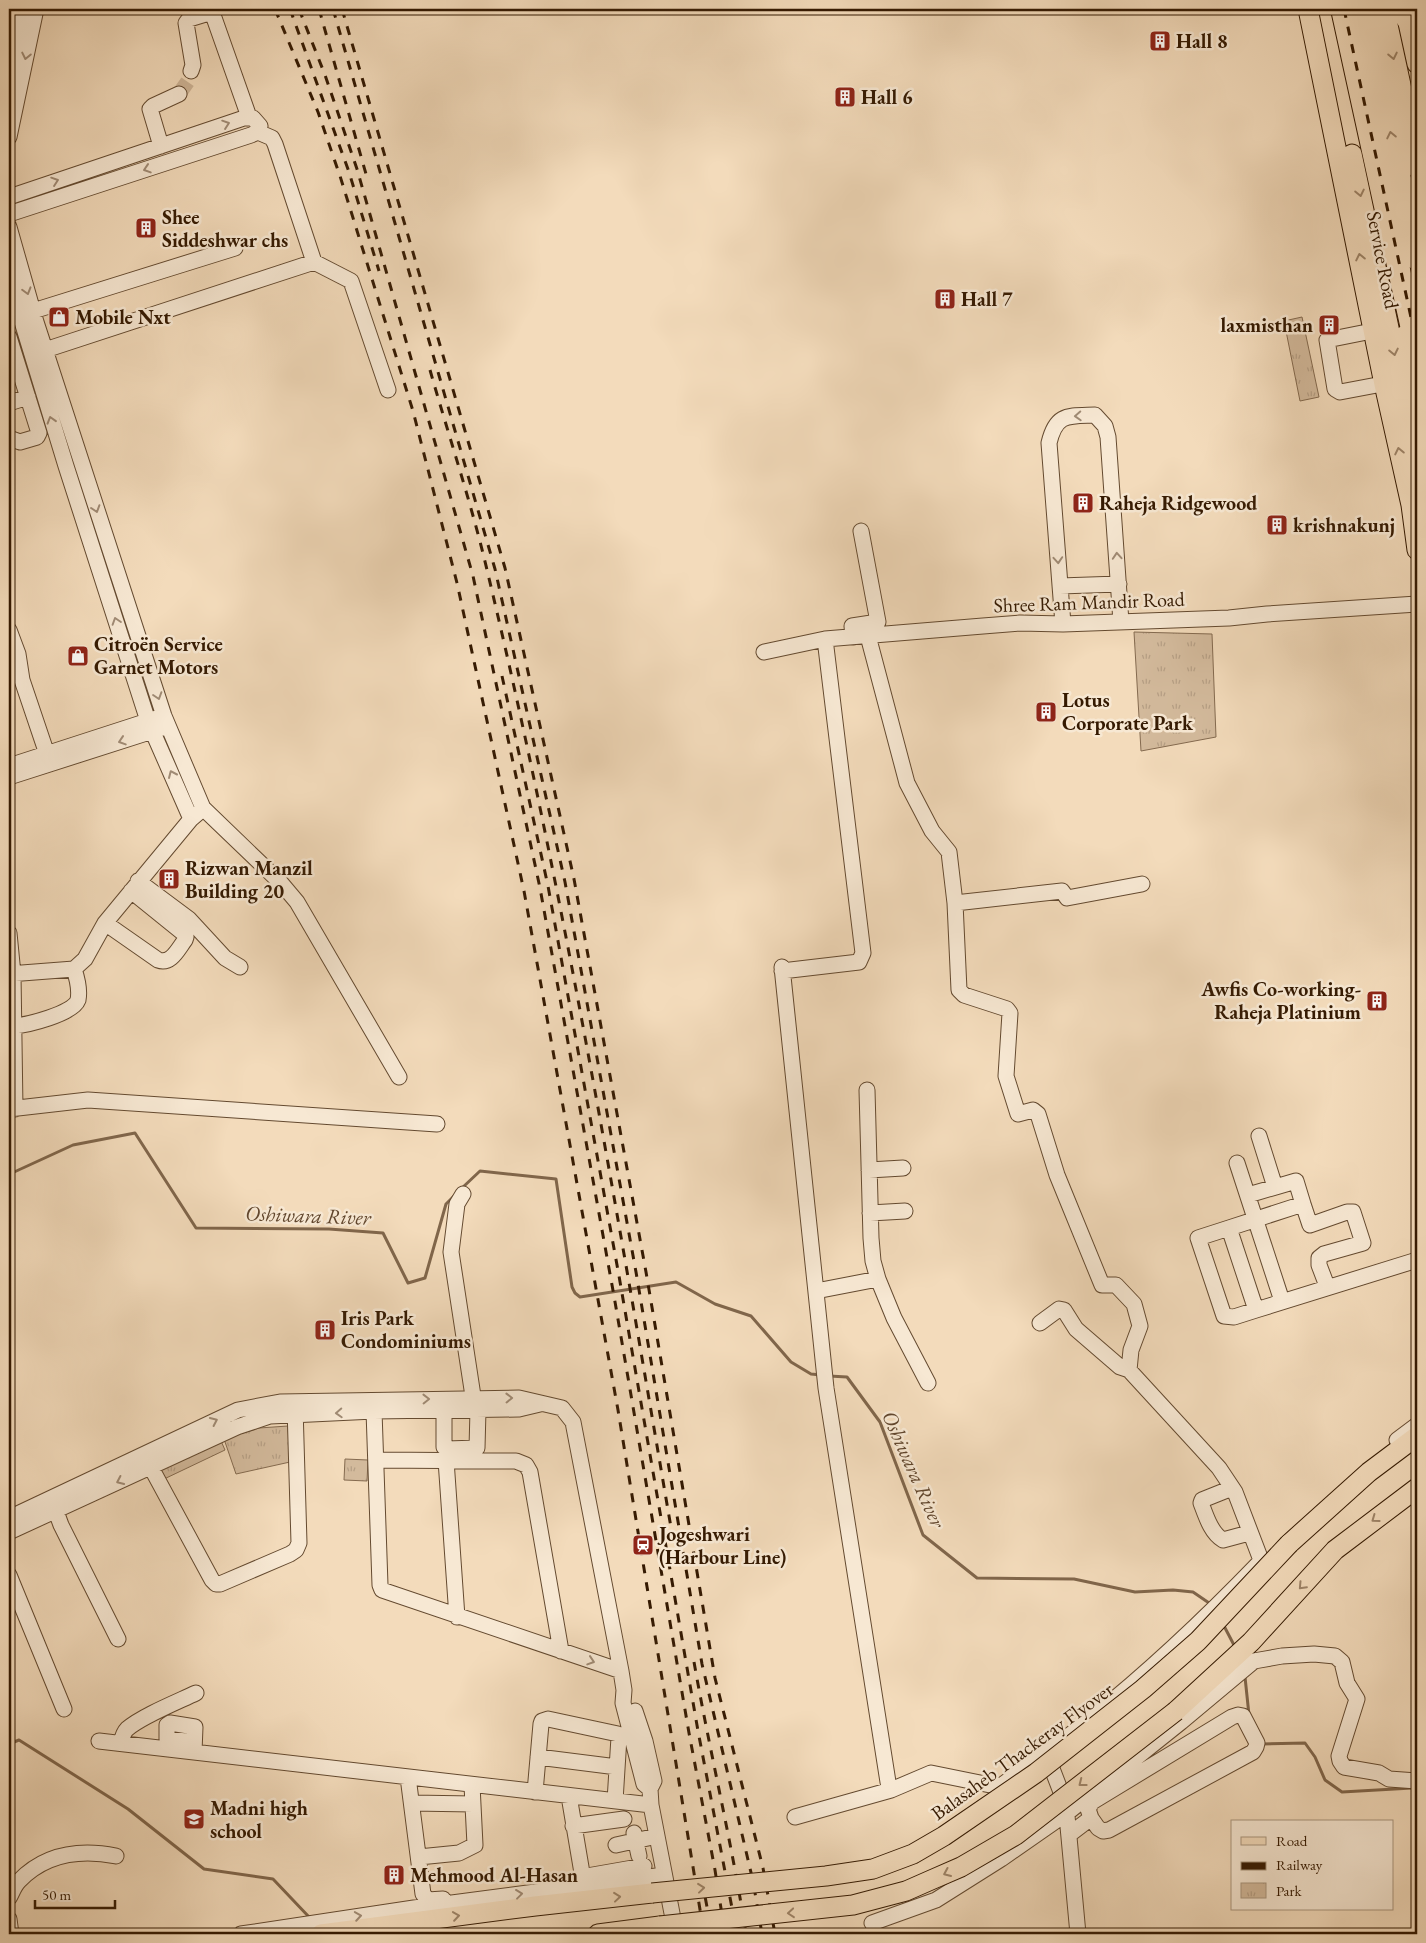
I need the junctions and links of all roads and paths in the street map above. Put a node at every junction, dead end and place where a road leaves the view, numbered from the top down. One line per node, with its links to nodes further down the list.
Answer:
1 (30, 9): 11 (street); 17 (street, one-way to 17)
2 (1308, 9): 14 (main road, Service Road)
3 (1321, 9): 14 (main road)
4 (1335, 9): 38 (main road, one-way to 4)
5 (1342, 9): 30 (highway)
6 (1364, 9): 27 (highway, one-way to 6)
7 (1383, 9): 20 (highway, one-way to 20)
8 (1405, 13): 9 (main road)
9 (1417, 64)
10 (191, 71): 13 (street)
11 (9, 73)
12 (179, 94): 18 (street)
13 (249, 117): 15 (street); 16 (street, one-way to 13)
14 (1339, 124): 32 (main road, Service Road)
15 (258, 132): 19 (street); 28 (street)
16 (201, 133): 18 (street); 19 (street)
17 (9, 137)
18 (161, 146): 21 (street)
19 (207, 149): 22 (street, one-way to 22)
20 (1417, 166)
21 (83, 172): 22 (street); 23 (street, one-way to 21)
22 (88, 188): 24 (street)
23 (9, 197)
24 (9, 214)
25 (9, 227): 31 (street, one-way to 31)
26 (235, 248): 31 (street)
27 (1416, 255)
28 (314, 262): 34 (street); 37 (street)
29 (9, 280): 31 (street)
30 (1414, 318): 35 (highway)
31 (25, 322): 34 (street); 56 (street, one-way to 31)
32 (1377, 329): 36 (main road, Service Road); 36 (street)
33 (9, 337): 39 (street)
34 (45, 350): 55 (street, one-way to 55)
35 (1417, 352)
36 (1388, 383): 42 (main road); 44 (main road, Service Road, one-way to 36)
37 (388, 390)
38 (1417, 393)
39 (28, 397): 40 (street); 41 (street)
40 (9, 403)
41 (9, 438)
42 (1417, 459)
43 (861, 531): 51 (street)
44 (1417, 550)
45 (1119, 584): 46 (street); 46 (street, one-way to 46); 48 (street)
46 (1060, 586): 49 (street)
47 (1417, 604): 48 (street, Shree Ram Mandir Road)
48 (1121, 622): 49 (street, Shree Ram Mandir Road)
49 (1063, 624): 51 (street, Shree Ram Mandir Road)
50 (9, 630): 54 (street)
51 (870, 632): 52 (street, Shree Ram Mandir Road); 64 (street)
52 (825, 639): 53 (street, Shree Ram Mandir Road); 91 (street)
53 (764, 652)
54 (15, 678): 57 (street)
55 (166, 721): 56 (street); 60 (street)
56 (151, 726): 57 (street); 61 (street, one-way to 56)
57 (48, 759): 58 (street); 59 (street)
58 (9, 766)
59 (9, 778)
60 (203, 808): 61 (street); 72 (street)
61 (191, 819): 63 (street)
62 (1142, 884): 64 (street)
63 (135, 886): 65 (street); 65 (street); 67 (street)
64 (954, 903): 95 (street)
65 (105, 923): 68 (street)
66 (9, 933): 69 (street)
67 (240, 967)
68 (74, 969): 69 (street); 70 (street)
69 (11, 974): 70 (street)
70 (14, 1026): 71 (street)
71 (11, 1058): 74 (street)
72 (399, 1077)
73 (866, 1090): 79 (street)
74 (12, 1109): 75 (street)
75 (437, 1124)
76 (1259, 1136): 80 (street)
77 (1237, 1163): 82 (street)
78 (903, 1168): 79 (street)
79 (869, 1170): 85 (street)
80 (1276, 1187): 82 (street); 83 (street)
81 (463, 1194): 97 (street)
82 (1248, 1195): 86 (street)
83 (1303, 1204): 86 (street); 90 (street)
84 (905, 1211): 85 (street)
85 (870, 1213): 89 (street)
86 (1256, 1219): 87 (street); 92 (street)
87 (1229, 1228): 93 (street); 93 (street)
88 (1417, 1260): 90 (street)
89 (878, 1278): 91 (street); 96 (street)
90 (1327, 1286): 92 (street)
91 (816, 1291): 131 (street)
92 (1282, 1301): 93 (street)
93 (1256, 1310)
94 (1040, 1323): 95 (street)
95 (1129, 1370): 106 (street)
96 (928, 1383)
97 (475, 1406): 98 (street, one-way to 97); 99 (street); 99 (street); 119 (street)
98 (296, 1408): 100 (street, one-way to 98); 103 (street); 103 (street)
99 (444, 1410): 100 (street)
100 (374, 1411): 104 (street)
101 (1417, 1425): 111 (street)
102 (1417, 1436): 111 (main road, Balasaheb Thackeray Flyover)
103 (147, 1460): 108 (street)
104 (376, 1460): 105 (street); 116 (street)
105 (446, 1460): 116 (street); 118 (street)
106 (1232, 1488): 113 (street); 113 (street)
107 (1416, 1490): 155 (main road, one-way to 155, bridge)
108 (53, 1505): 109 (street); 117 (street)
109 (35, 1513): 110 (street); 112 (street)
110 (9, 1518)
111 (1300, 1528): 114 (street); 158 (main road, Balasaheb Thackeray Flyover, one-way to 111, bridge)
112 (9, 1532)
113 (1249, 1533): 114 (street)
114 (1261, 1560): 124 (street)
115 (11, 1585): 121 (street)
116 (457, 1617): 118 (street)
117 (118, 1639)
118 (561, 1651): 119 (street, one-way to 119)
119 (621, 1671): 137 (street)
120 (196, 1693): 123 (street)
121 (64, 1709)
122 (99, 1741): 123 (street)
123 (120, 1743): 127 (street)
124 (1046, 1752): 130 (street); 138 (street)
125 (538, 1757): 126 (street); 126 (street); 132 (street)
126 (617, 1767): 134 (street)
127 (408, 1777): 129 (street); 135 (street)
128 (1417, 1781): 138 (street)
129 (472, 1785): 132 (street); 136 (street)
130 (995, 1786): 131 (street); 149 (street)
131 (891, 1790): 139 (street)
132 (535, 1792): 133 (street)
133 (569, 1796): 134 (street); 142 (street)
134 (615, 1802): 137 (street)
135 (412, 1803): 136 (street); 148 (street)
136 (473, 1804): 148 (street)
137 (651, 1805): 144 (street)
138 (1067, 1813): 143 (street); 154 (street)
139 (795, 1817)
140 (1091, 1818): 140 (street); 143 (street)
141 (624, 1819): 142 (street)
142 (573, 1826): 145 (street)
143 (1070, 1834): 160 (street)
144 (657, 1836): 145 (street); 150 (street)
145 (635, 1837): 146 (street)
146 (616, 1845)
147 (116, 1856): 152 (street)
148 (419, 1857): 151 (street)
149 (804, 1872)
150 (664, 1875): 155 (street); 157 (street, one-way to 150)
151 (482, 1893)
152 (9, 1898)
153 (9, 1919): 156 (street)
154 (872, 1923)
155 (668, 1930): 159 (main road)
156 (11, 1934)
157 (241, 1934)
158 (321, 1934)
159 (598, 1934)
160 (1078, 1934)

